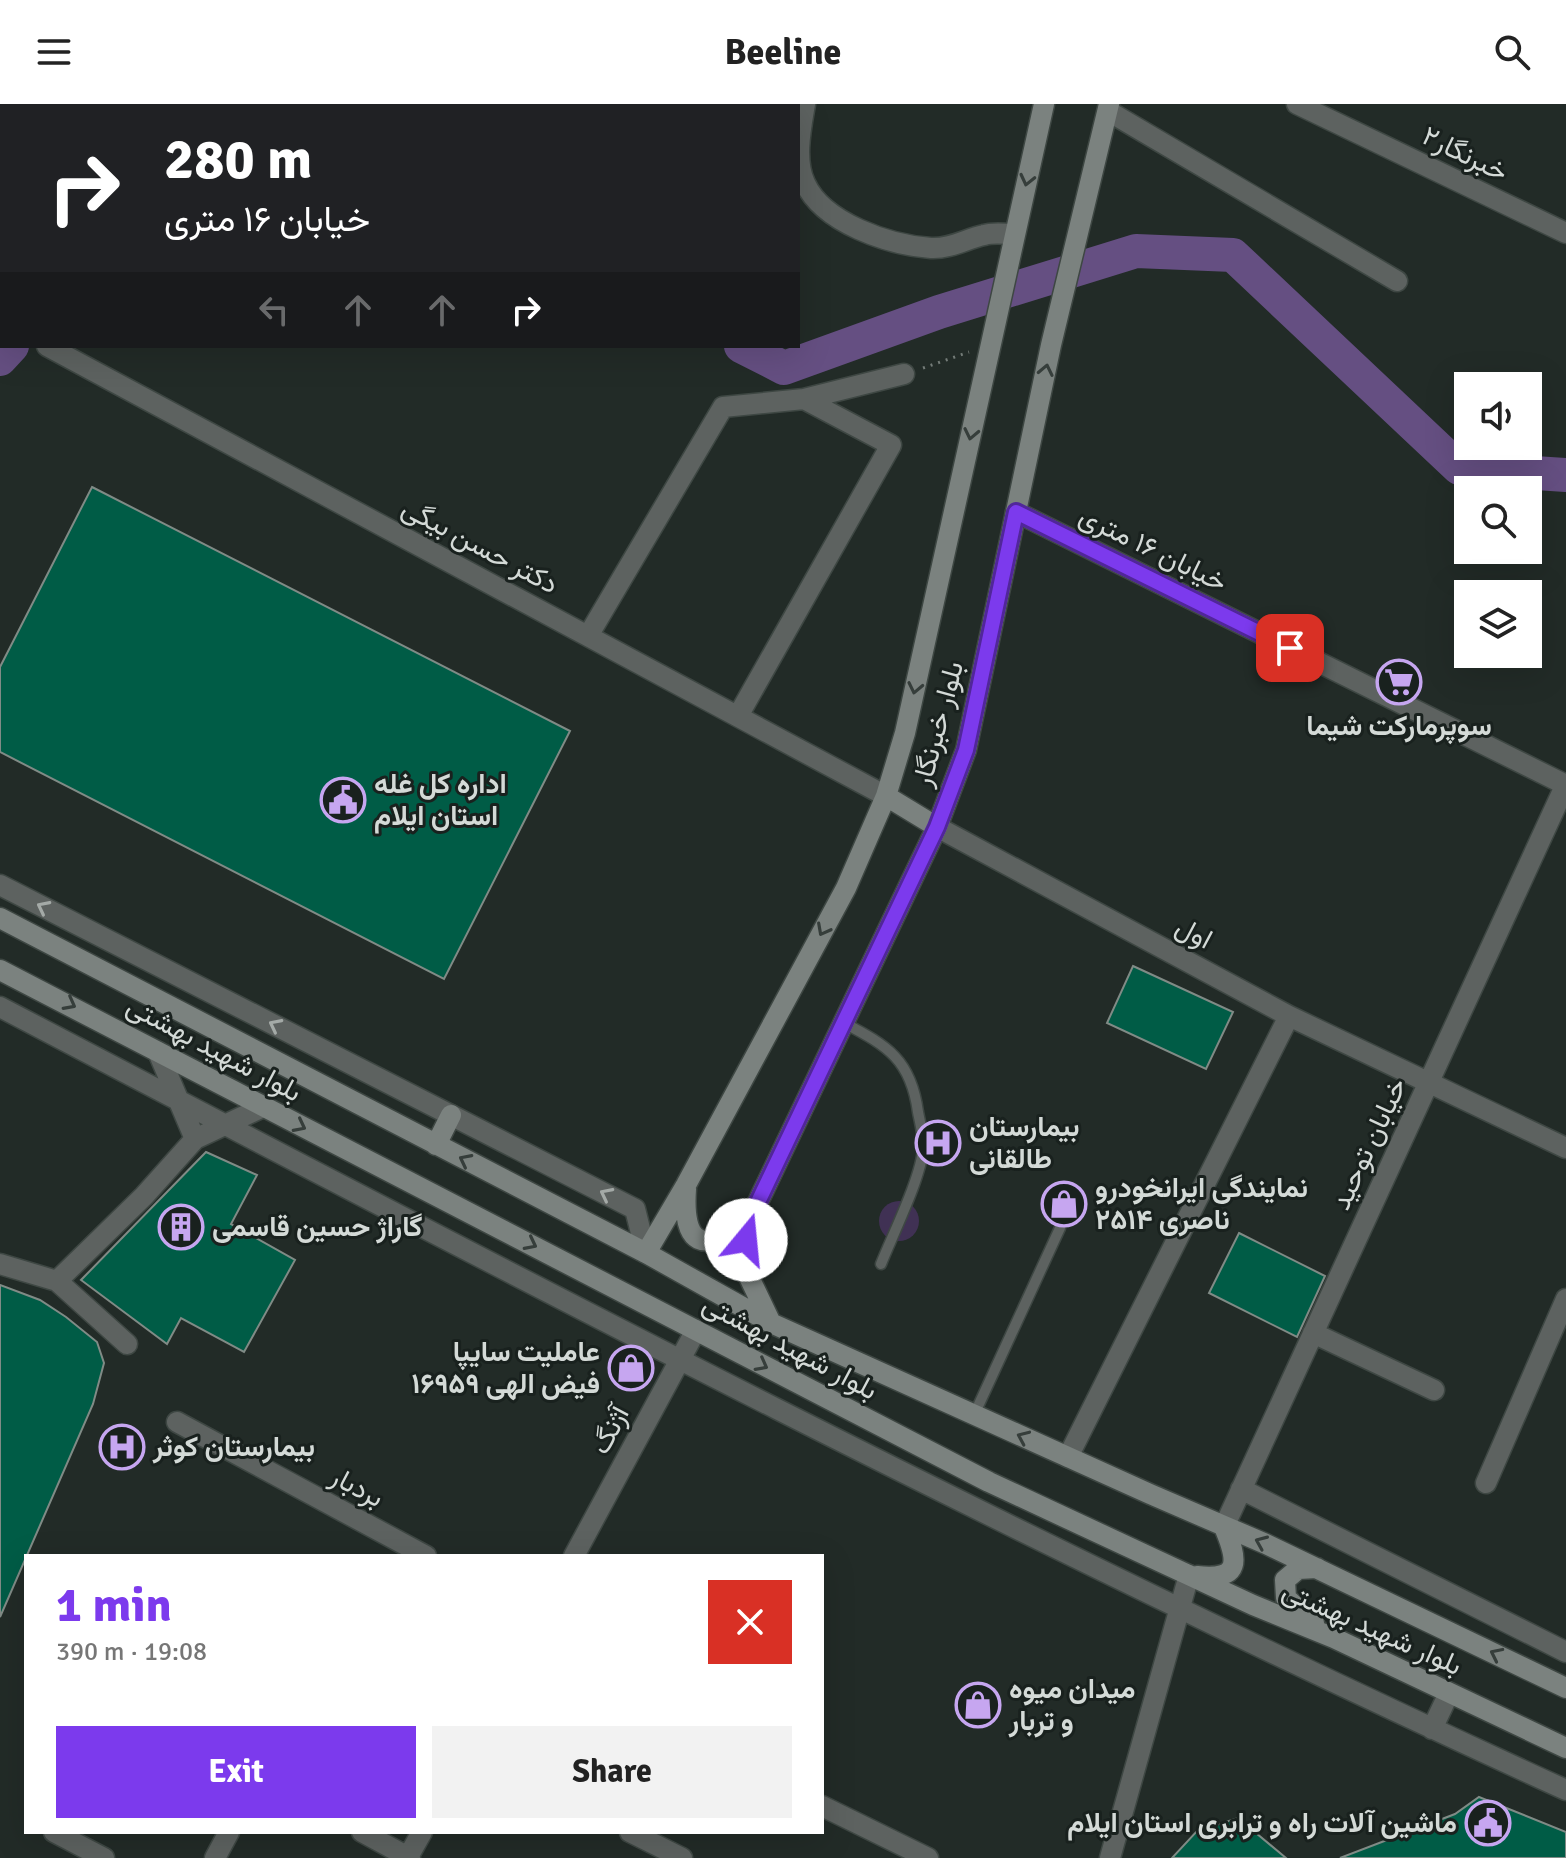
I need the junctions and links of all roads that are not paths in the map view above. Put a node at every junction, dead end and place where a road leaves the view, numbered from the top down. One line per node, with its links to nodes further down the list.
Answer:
1 (805, 104): 6 (street)
2 (1044, 104): 6 (main road, بلوار خبرنگار, one-way to 6)
3 (1297, 104): 5 (street, خبرنگار۲)
4 (1109, 107): 7 (street); 11 (main road, بلوار خبرنگار, one-way to 4)
5 (1566, 233)
6 (1014, 234): 15 (main road, بلوار خبرنگار, one-way to 15)
7 (1397, 281)
8 (51, 348): 12 (street, دکتر حسن بیگی)
9 (904, 374): 10 (street)
10 (804, 399): 12 (street); 13 (street)
11 (1016, 512): 14 (street, خیابان ۱۶ متری); 16 (main road, بلوار خبرنگار)
12 (588, 636): 13 (street, دکتر حسن بیگی)
13 (738, 716): 15 (street, دکتر حسن بیگی)
14 (1566, 785): 24 (street, خیابان توحید)
15 (886, 796): 16 (main road); 32 (main road, بلوار خبرنگار, one-way to 32)
16 (937, 827): 21 (street, اول); 22 (main road, بلوار خبرنگار)
17 (0, 885): 27 (street, one-way to 17)
18 (0, 918): 30 (main road, بلوار شهید بهشتی)
19 (0, 970): 23 (main road, بلوار شهید بهشتی, one-way to 23)
20 (0, 1007): 25 (street)
21 (1289, 1016): 24 (street, اول); 48 (street)
22 (844, 1023): 33 (main road, بلوار خبرنگار); 37 (lane)
23 (158, 1052): 25 (street); 26 (main road, بلوار شهید بهشتی)
24 (1428, 1083): 31 (street, اول); 42 (street, خیابان توحید)
25 (180, 1102): 28 (street); 29 (street)
26 (263, 1107): 28 (street); 41 (main road, بلوار شهید بهشتی, one-way to 41)
27 (451, 1115): 30 (main road); 35 (street, one-way to 27)
28 (225, 1125): 29 (street); 44 (street)
29 (195, 1139): 38 (street)
30 (436, 1145): 35 (main road, بلوار شهید بهشتی, one-way to 30)
31 (1566, 1148)
32 (686, 1185): 33 (main road); 35 (main road, بلوار خبرنگار)
33 (748, 1223): 40 (main road, بلوار خبرنگار)
34 (1060, 1228): 46 (lane)
35 (646, 1253): 40 (main road, بلوار شهید بهشتی)
36 (0, 1264): 38 (street)
37 (881, 1264)
38 (57, 1281): 43 (street)
39 (1566, 1299): 49 (street)
40 (771, 1323): 46 (main road, بلوار شهید بهشتی)
41 (696, 1330): 44 (street, آژنگ); 55 (main road, بلوار شهید بهشتی, one-way to 55)
42 (1313, 1333): 45 (street); 50 (street, خیابان توحید)
43 (127, 1344)
44 (680, 1360): 53 (street, آژنگ); 56 (street)
45 (1434, 1390)
46 (974, 1415): 48 (main road, بلوار شهید بهشتی, one-way to 46)
47 (177, 1422): 52 (street, بردبار)
48 (1068, 1457): 51 (main road, بلوار شهید بهشتی)
49 (1486, 1483)
50 (1241, 1489): 51 (street, خیابان توحید); 58 (street)
51 (1224, 1527): 54 (main road, بلوار شهید بهشتی, one-way to 51); 55 (main road)
52 (422, 1554)
53 (575, 1554)
54 (1317, 1568): 57 (main road); 59 (main road, بلوار شهید بهشتی, one-way to 54)
55 (1189, 1575): 56 (street); 57 (main road, بلوار شهید بهشتی)
56 (1179, 1610): 61 (street); 75 (street)
57 (1334, 1638): 60 (main road, بلوار شهید بهشتی)
58 (1566, 1652)
59 (1566, 1688)
60 (1449, 1693): 61 (street); 62 (main road, بلوار شهید بهشتی)
61 (1432, 1729): 63 (street)
62 (1566, 1748)
63 (1566, 1790)
64 (824, 1807): 74 (street)
65 (58, 1834): 71 (street)
66 (228, 1834): 72 (street)
67 (366, 1834): 70 (street)
68 (421, 1834): 70 (street)
69 (634, 1834): 73 (street)
70 (409, 1857)
71 (104, 1858)
72 (215, 1858)
73 (682, 1858)
74 (928, 1858)
75 (1110, 1858)

